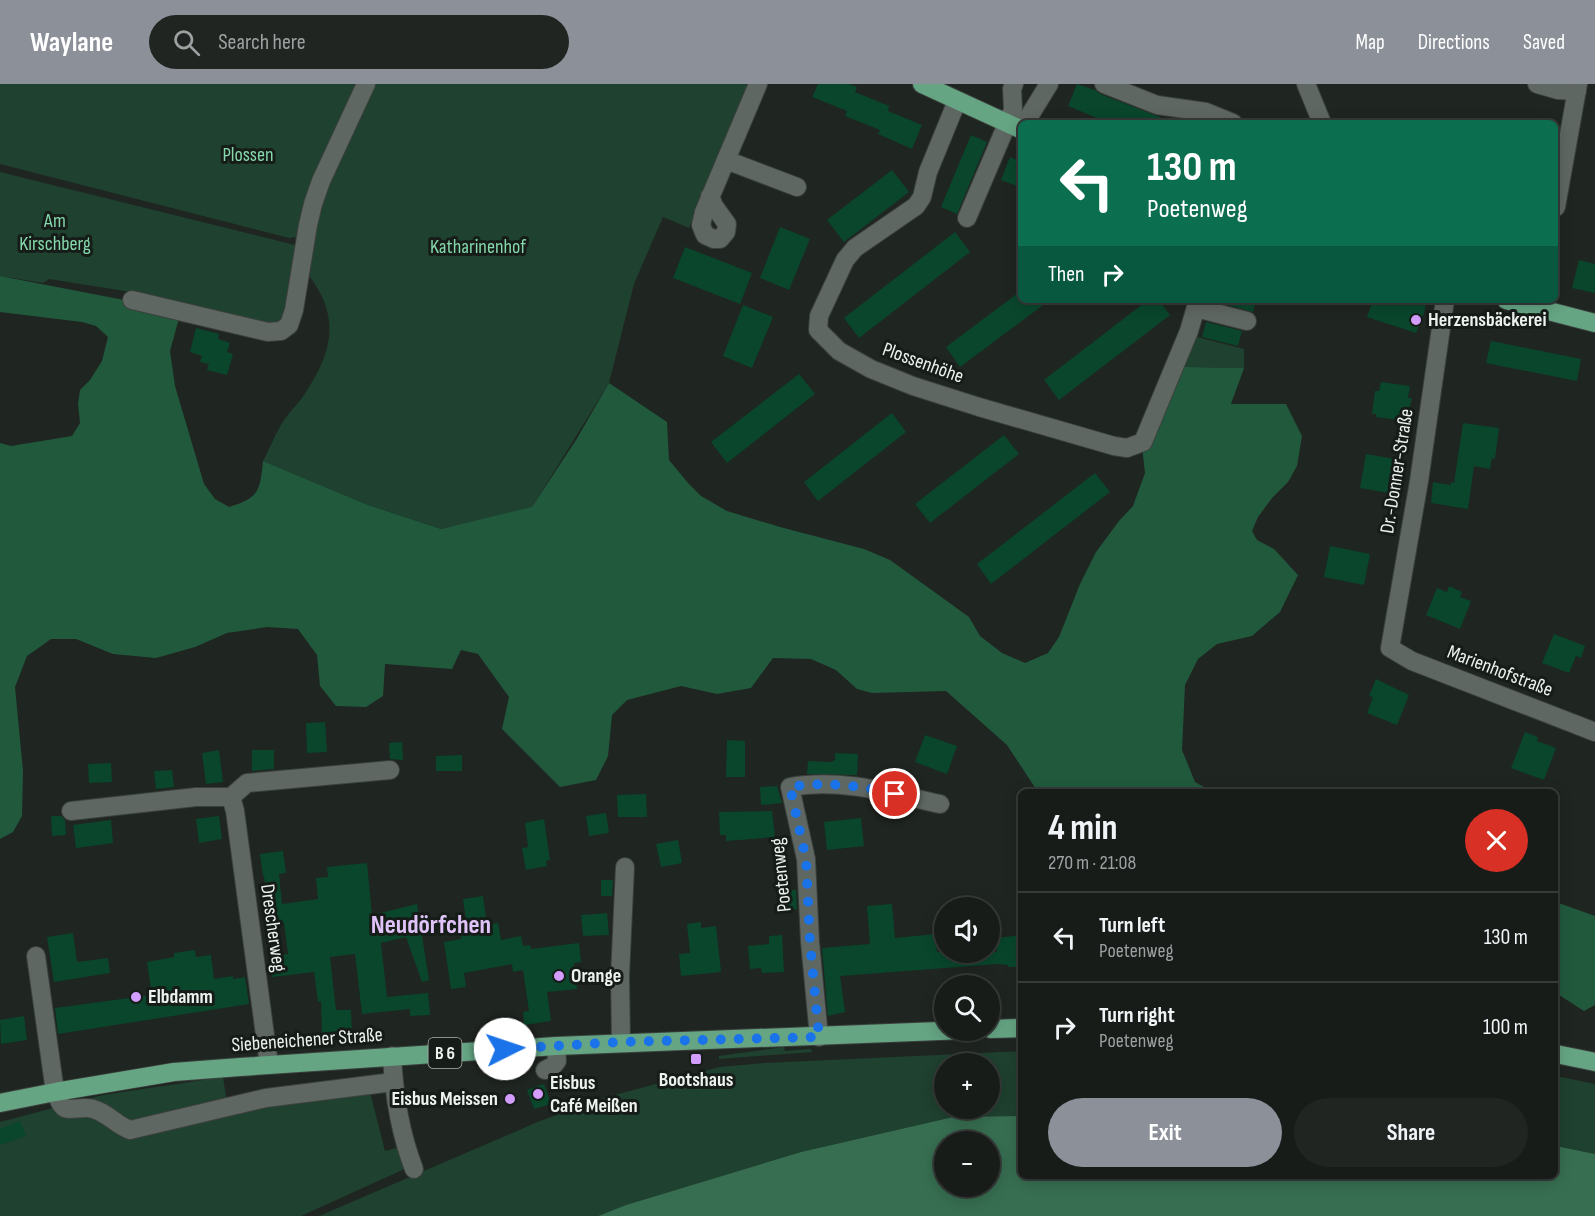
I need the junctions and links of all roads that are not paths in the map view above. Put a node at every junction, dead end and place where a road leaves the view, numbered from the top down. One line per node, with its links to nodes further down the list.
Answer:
1 (366, 84): 22 (street)
2 (758, 84): 17 (street)
3 (922, 84): 10 (main road)
4 (1014, 84): 14 (street)
5 (1049, 84): 11 (street)
6 (1104, 84): 12 (street)
7 (1306, 84): 13 (street)
8 (1537, 84): 9 (street)
9 (1577, 88): 20 (street)
10 (957, 101): 15 (main road); 24 (street, Plossenhöhe)
11 (1024, 120)
12 (1226, 120)
13 (1321, 120)
14 (1018, 124)
15 (1018, 127)
16 (1018, 129): 21 (street)
17 (726, 160): 18 (street); 19 (street)
18 (797, 187)
19 (710, 196)
20 (1558, 196)
21 (967, 218)
22 (132, 300)
23 (1445, 303): 28 (street, Dr.-Donner-Straße)
24 (1197, 304): 26 (street)
25 (1537, 304): 27 (main road)
26 (1247, 321)
27 (1595, 323)
28 (1390, 648): 29 (street, Marienhofstraße)
29 (1595, 732)
30 (390, 770): 31 (street)
31 (231, 797): 33 (street); 45 (street, Drescherweg)
32 (940, 804): 39 (street, Poetenweg)
33 (71, 811)
34 (625, 867): 40 (street)
35 (36, 956): 48 (street)
36 (1018, 1028): 37 (main road)
37 (1000, 1029)
38 (934, 1031): 39 (main road, Siebeneichener Straße / B 6)
39 (819, 1037): 40 (main road, Siebeneichener Straße / B 6)
40 (621, 1042): 41 (main road, Siebeneichener Straße / B 6)
41 (556, 1046): 43 (main road, Siebeneichener Straße / B 6); 46 (street)
42 (1558, 1054): 44 (main road)
43 (392, 1056): 45 (main road, Siebeneichener Straße / B 6); 47 (street)
44 (1595, 1062)
45 (269, 1065): 48 (main road, Siebeneichener Straße / B 6)
46 (545, 1070)
47 (393, 1082): 48 (street); 50 (street)
48 (55, 1092): 49 (main road, Siebeneichener Straße / B 6)
49 (0, 1103)
50 (414, 1169)

